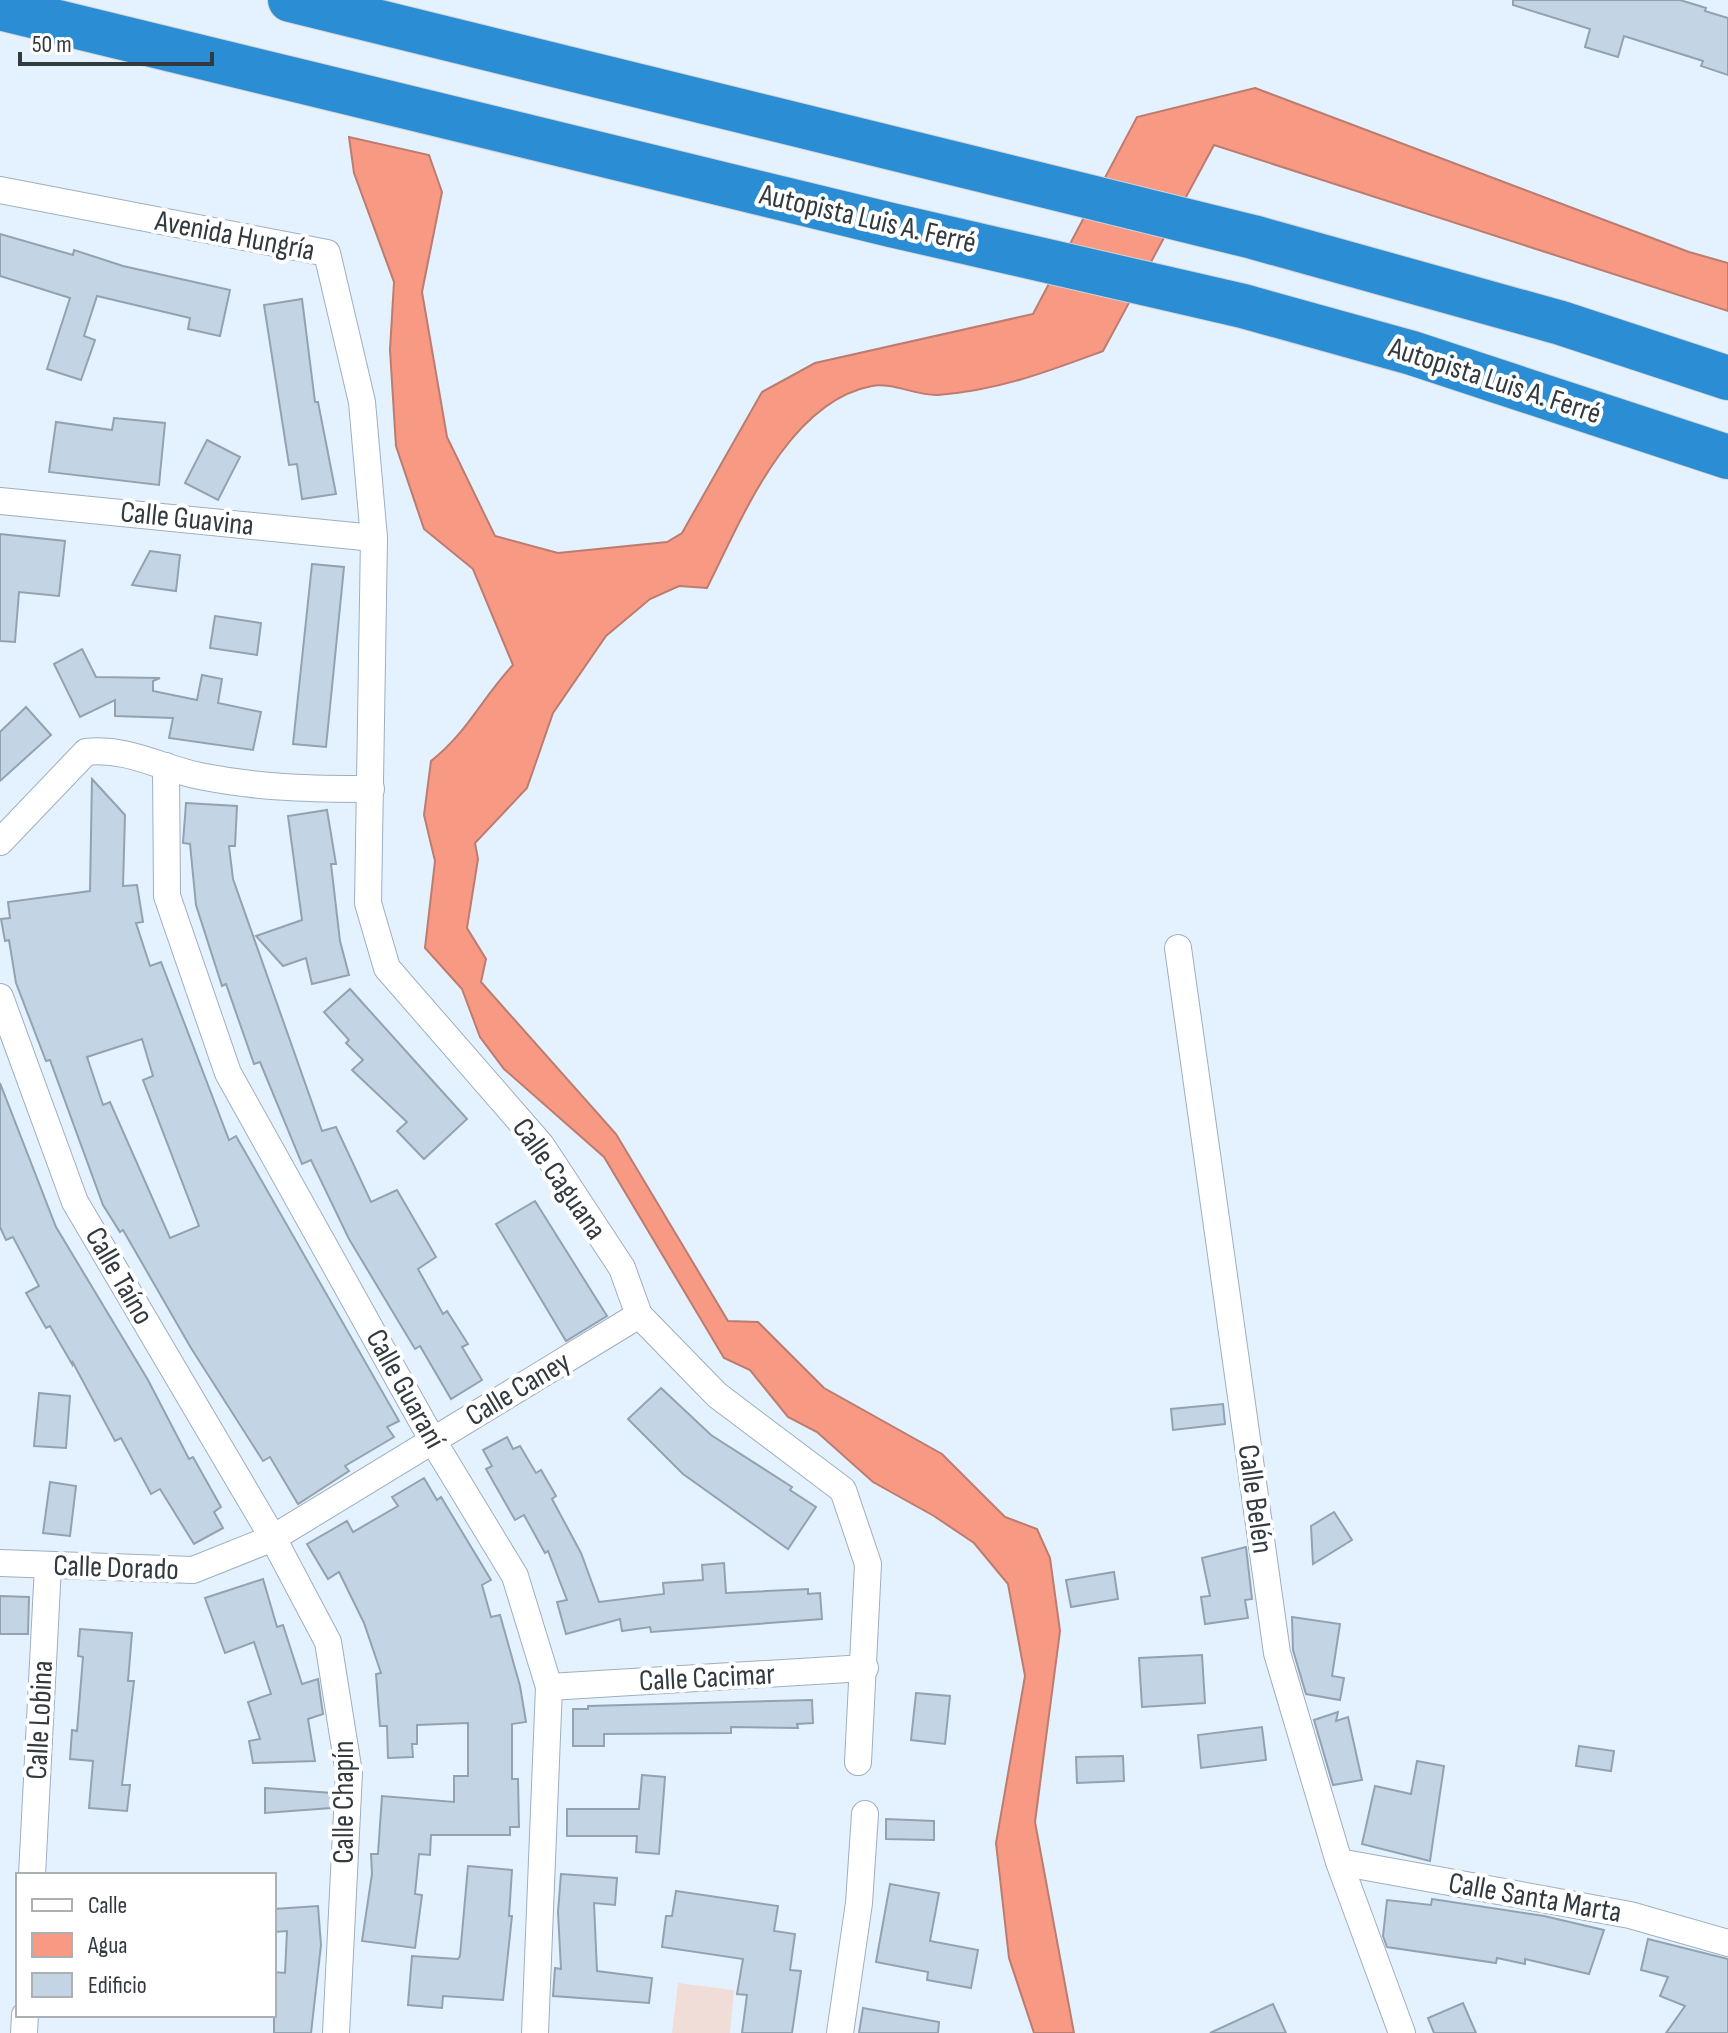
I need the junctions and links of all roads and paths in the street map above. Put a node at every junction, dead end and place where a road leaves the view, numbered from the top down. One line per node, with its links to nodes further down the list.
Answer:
1 (290, 0): 4 (highway)
2 (0, 8): 5 (highway, Autopista Luis A. Ferré)
3 (0, 190): 7 (street, Avenida Hungría)
4 (1728, 378)
5 (1728, 457)
6 (0, 501): 7 (street, Calle Guavina)
7 (374, 538): 9 (street, Calle Caguana)
8 (166, 766): 9 (street); 10 (street); 14 (street, Calle Guaraní)
9 (371, 789): 13 (street, Calle Caguana)
10 (0, 842)
11 (1178, 948): 22 (street, Calle Belén)
12 (0, 997): 15 (street, Calle Taíno)
13 (639, 1315): 14 (street, Calle Caney); 18 (street, Calle Caguana)
14 (433, 1441): 15 (street, Calle Caney); 19 (street, Calle Guaraní)
15 (273, 1538): 17 (street, Calle Dorado); 25 (street, Calle Chapín)
16 (0, 1563): 17 (street, Calle Dorado)
17 (48, 1566): 23 (street, Calle Lobina)
18 (865, 1668): 19 (street, Calle Cacimar); 20 (street, Calle Caguana)
19 (549, 1687): 26 (street, Calle Guaraní)
20 (858, 1762)
21 (865, 1814): 27 (street)
22 (1339, 1862): 24 (street, Calle Santa Marta); 28 (street, Calle Belén)
23 (32, 1873)
24 (1728, 1943)
25 (336, 2033)
26 (535, 2033)
27 (840, 2033)
28 (1402, 2033)

